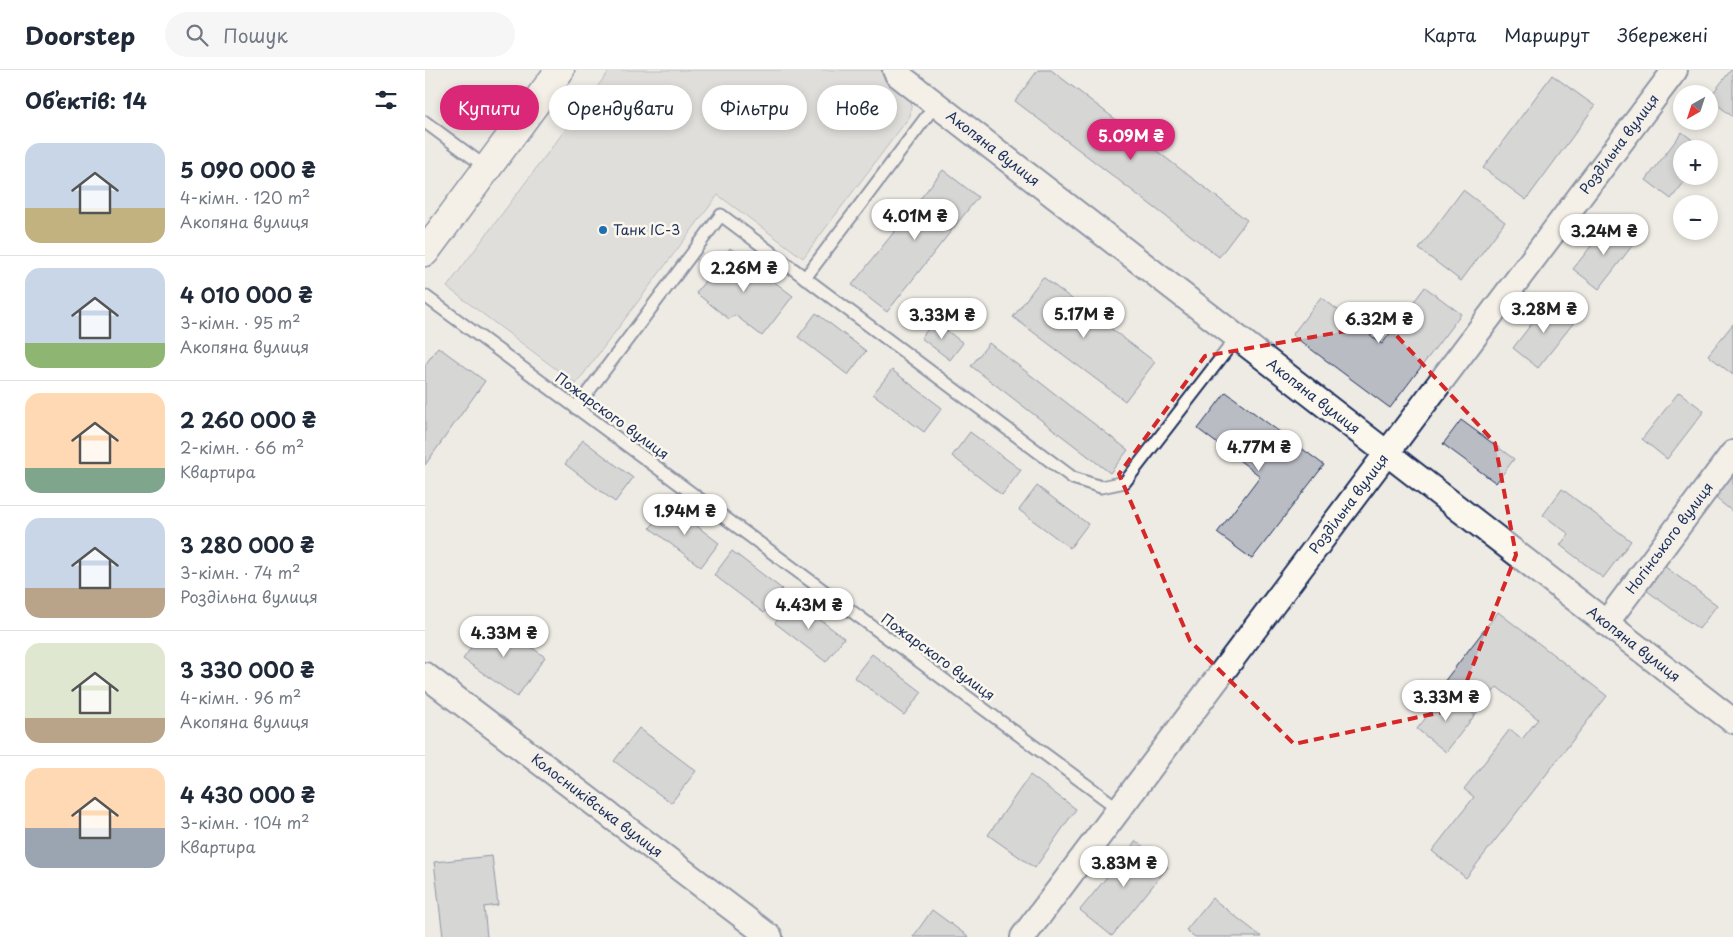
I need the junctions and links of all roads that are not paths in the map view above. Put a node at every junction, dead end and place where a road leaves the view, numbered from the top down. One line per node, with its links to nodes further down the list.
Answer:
1 (560, 70): 6 (main road)
2 (895, 70): 4 (street, Акопяна вулиця)
3 (1675, 70): 13 (street, Роздільна вулиця)
4 (936, 104): 8 (lane); 10 (street, Акопяна вулиця)
5 (425, 122): 6 (lane)
6 (487, 168): 7 (main road)
7 (425, 252)
8 (805, 278): 10 (lane); 11 (lane)
9 (425, 296): 11 (lane, Пожарского вулиця)
10 (1237, 337): 13 (street, Акопяна вулиця)
11 (576, 408): 17 (lane, Пожарского вулиця)
12 (1733, 453): 14 (street, Ногінського вулиця)
13 (1387, 454): 14 (street, Акопяна вулиця); 17 (street, Роздільна вулиця)
14 (1606, 623): 16 (street, Акопяна вулиця)
15 (425, 675): 19 (street, Колосниківська вулиця)
16 (1733, 721)
17 (1119, 810): 18 (street, Роздільна вулиця)
18 (1036, 932)
19 (770, 937)

